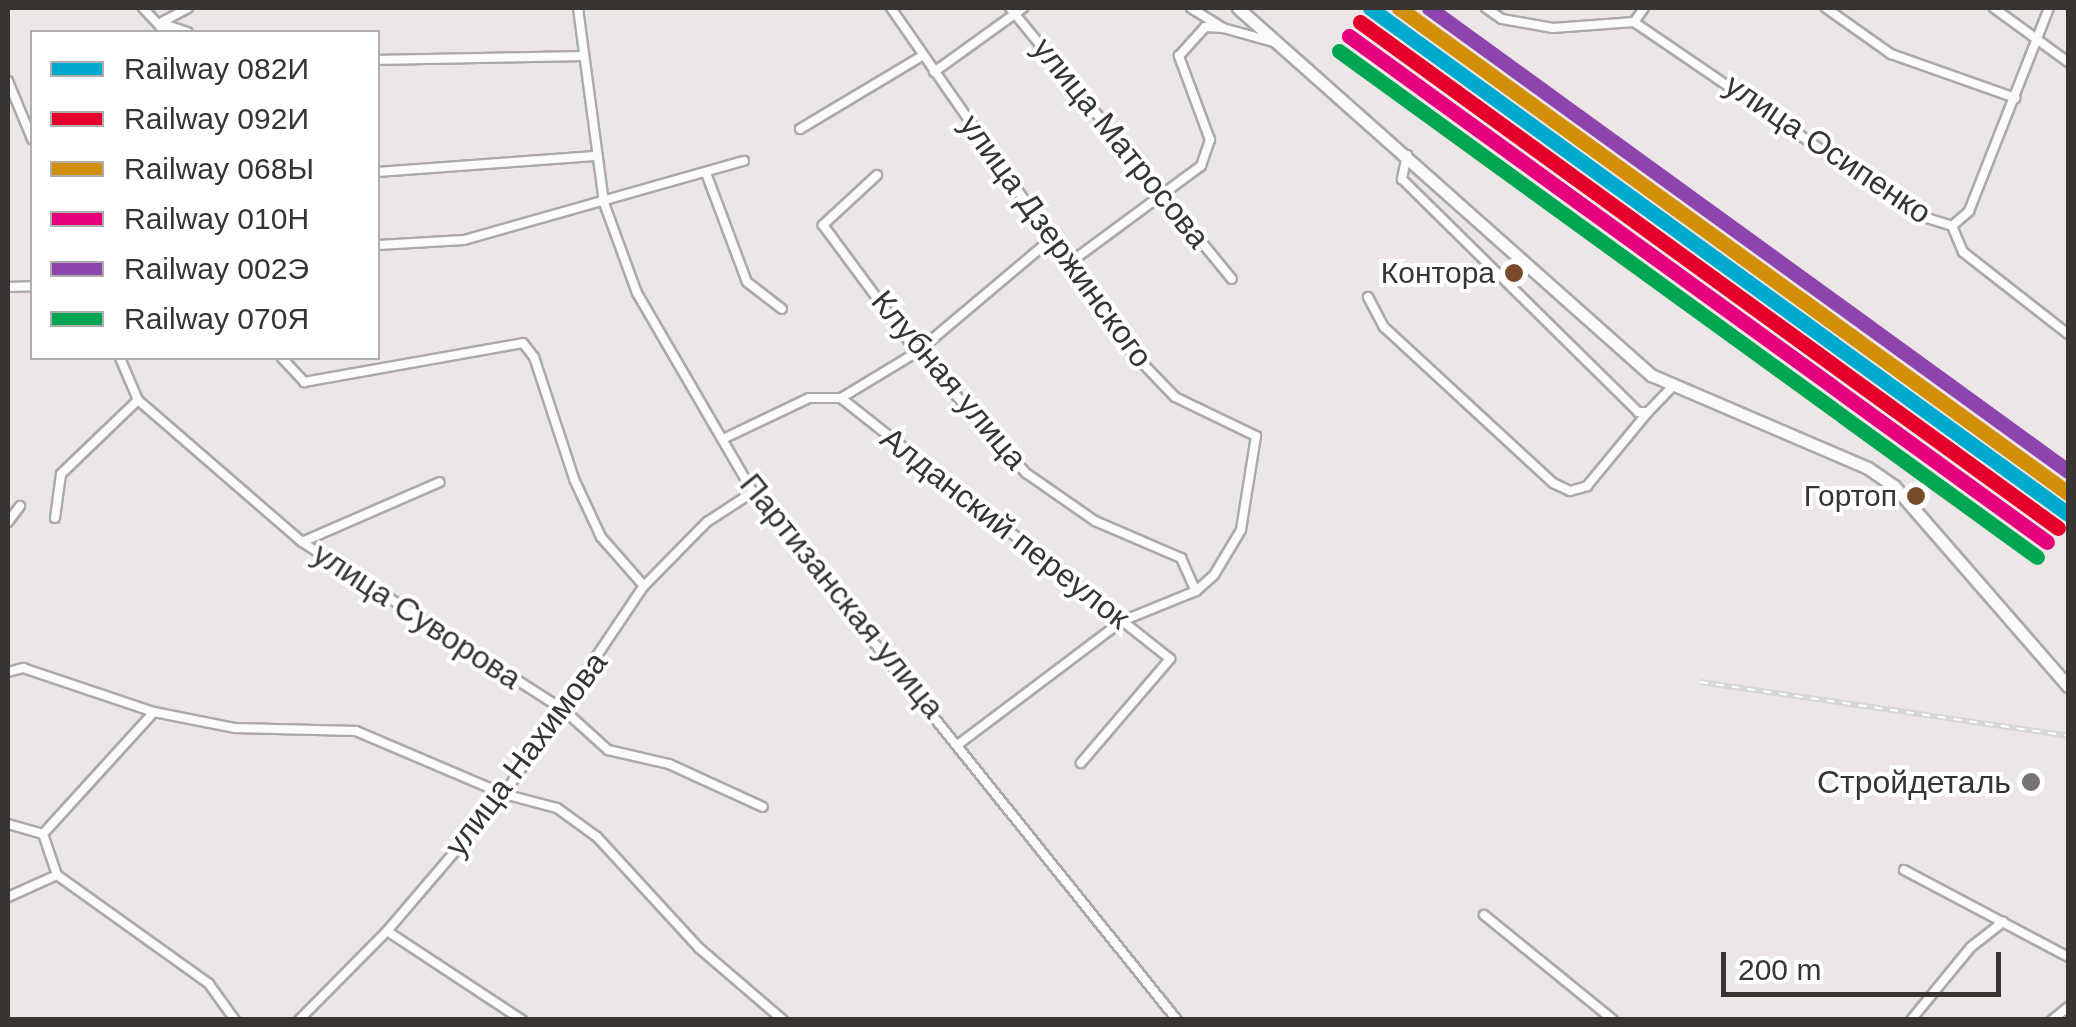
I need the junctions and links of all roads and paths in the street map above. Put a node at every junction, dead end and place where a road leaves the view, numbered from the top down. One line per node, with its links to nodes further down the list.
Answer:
1 (143, 8): 14 (street)
2 (188, 8): 14 (street)
3 (578, 8): 18 (street, Партизанская улица)
4 (892, 8): 19 (street, улица Дзержинского)
5 (1191, 8): 15 (street)
6 (1238, 8): 17 (main road)
7 (1486, 8): 13 (street)
8 (1644, 8): 13 (street)
9 (1826, 8): 24 (street)
10 (1994, 8): 16 (street)
11 (2048, 8): 16 (street)
12 (1016, 9): 22 (street); 33 (street, улица Матросова)
13 (1634, 22): 35 (street, улица Осипенко)
14 (163, 28)
15 (1223, 28): 17 (street); 33 (street)
16 (2038, 38): 21 (street); 24 (street)
17 (1278, 43): 27 (main road)
18 (580, 56): 20 (street); 28 (street, Партизанская улица)
19 (922, 56): 22 (street, улица Дзержинского); 25 (street)
20 (380, 60)
21 (2068, 62)
22 (934, 72): 36 (street, улица Дзержинского)
23 (8, 81): 26 (street)
24 (2015, 98): 35 (street)
25 (800, 129)
26 (30, 134)
27 (1407, 154): 46 (main road); 49 (street)
28 (597, 156): 30 (street); 34 (street, Партизанская улица)
29 (744, 161): 31 (street)
30 (380, 172)
31 (706, 172): 34 (street); 41 (street)
32 (877, 175): 43 (street, Клубная улица)
33 (1162, 194): 38 (street); 39 (street, улица Матросова)
34 (604, 203): 37 (street); 50 (street, Партизанская улица)
35 (1952, 226): 42 (street, улица Осипенко)
36 (1050, 239): 38 (street, улица Дзержинского); 43 (street)
37 (380, 246)
38 (1068, 264): 58 (street, улица Дзержинского)
39 (1232, 279)
40 (1368, 297): 49 (street)
41 (782, 309)
42 (2068, 334)
43 (918, 352): 47 (street); 58 (street, Клубная улица)
44 (121, 360): 48 (street, улица Суворова)
45 (284, 360): 57 (street)
46 (1674, 385): 49 (street); 61 (main road)
47 (841, 398): 50 (street); 59 (street, Алданский переулок)
48 (138, 400): 54 (street); 56 (street, улица Суворова)
49 (1648, 412)
50 (723, 439): 52 (street, Партизанская улица)
51 (440, 482): 56 (street)
52 (753, 492): 57 (street, улица Нахимова); 64 (street, Партизанская улица)
53 (20, 506): 55 (street)
54 (54, 518)
55 (8, 522)
56 (302, 542): 62 (street, улица Суворова)
57 (644, 586): 62 (street, улица Нахимова)
58 (1196, 590): 59 (street)
59 (1122, 621): 64 (street); 65 (street, Алданский переулок)
60 (8, 672): 63 (street)
61 (2068, 686)
62 (566, 711): 66 (street, улица Нахимова); 67 (street, улица Суворова)
63 (154, 712): 66 (street); 69 (street)
64 (960, 743): 82 (street, Партизанская улица)
65 (1081, 763)
66 (504, 794): 75 (street, улица Нахимова); 81 (street)
67 (762, 807)
68 (8, 824): 69 (street)
69 (43, 834): 71 (street)
70 (1904, 870): 74 (street)
71 (58, 875): 72 (street); 78 (street)
72 (8, 897)
73 (1484, 915): 83 (street)
74 (2003, 922): 76 (street); 84 (street)
75 (387, 930): 79 (street, улица Нахимова); 80 (street)
76 (2068, 957)
77 (2068, 1007): 85 (street)
78 (235, 1020)
79 (299, 1020)
80 (522, 1020)
81 (783, 1020)
82 (1177, 1020)
83 (1614, 1020)
84 (1912, 1020)
85 (2052, 1020)

